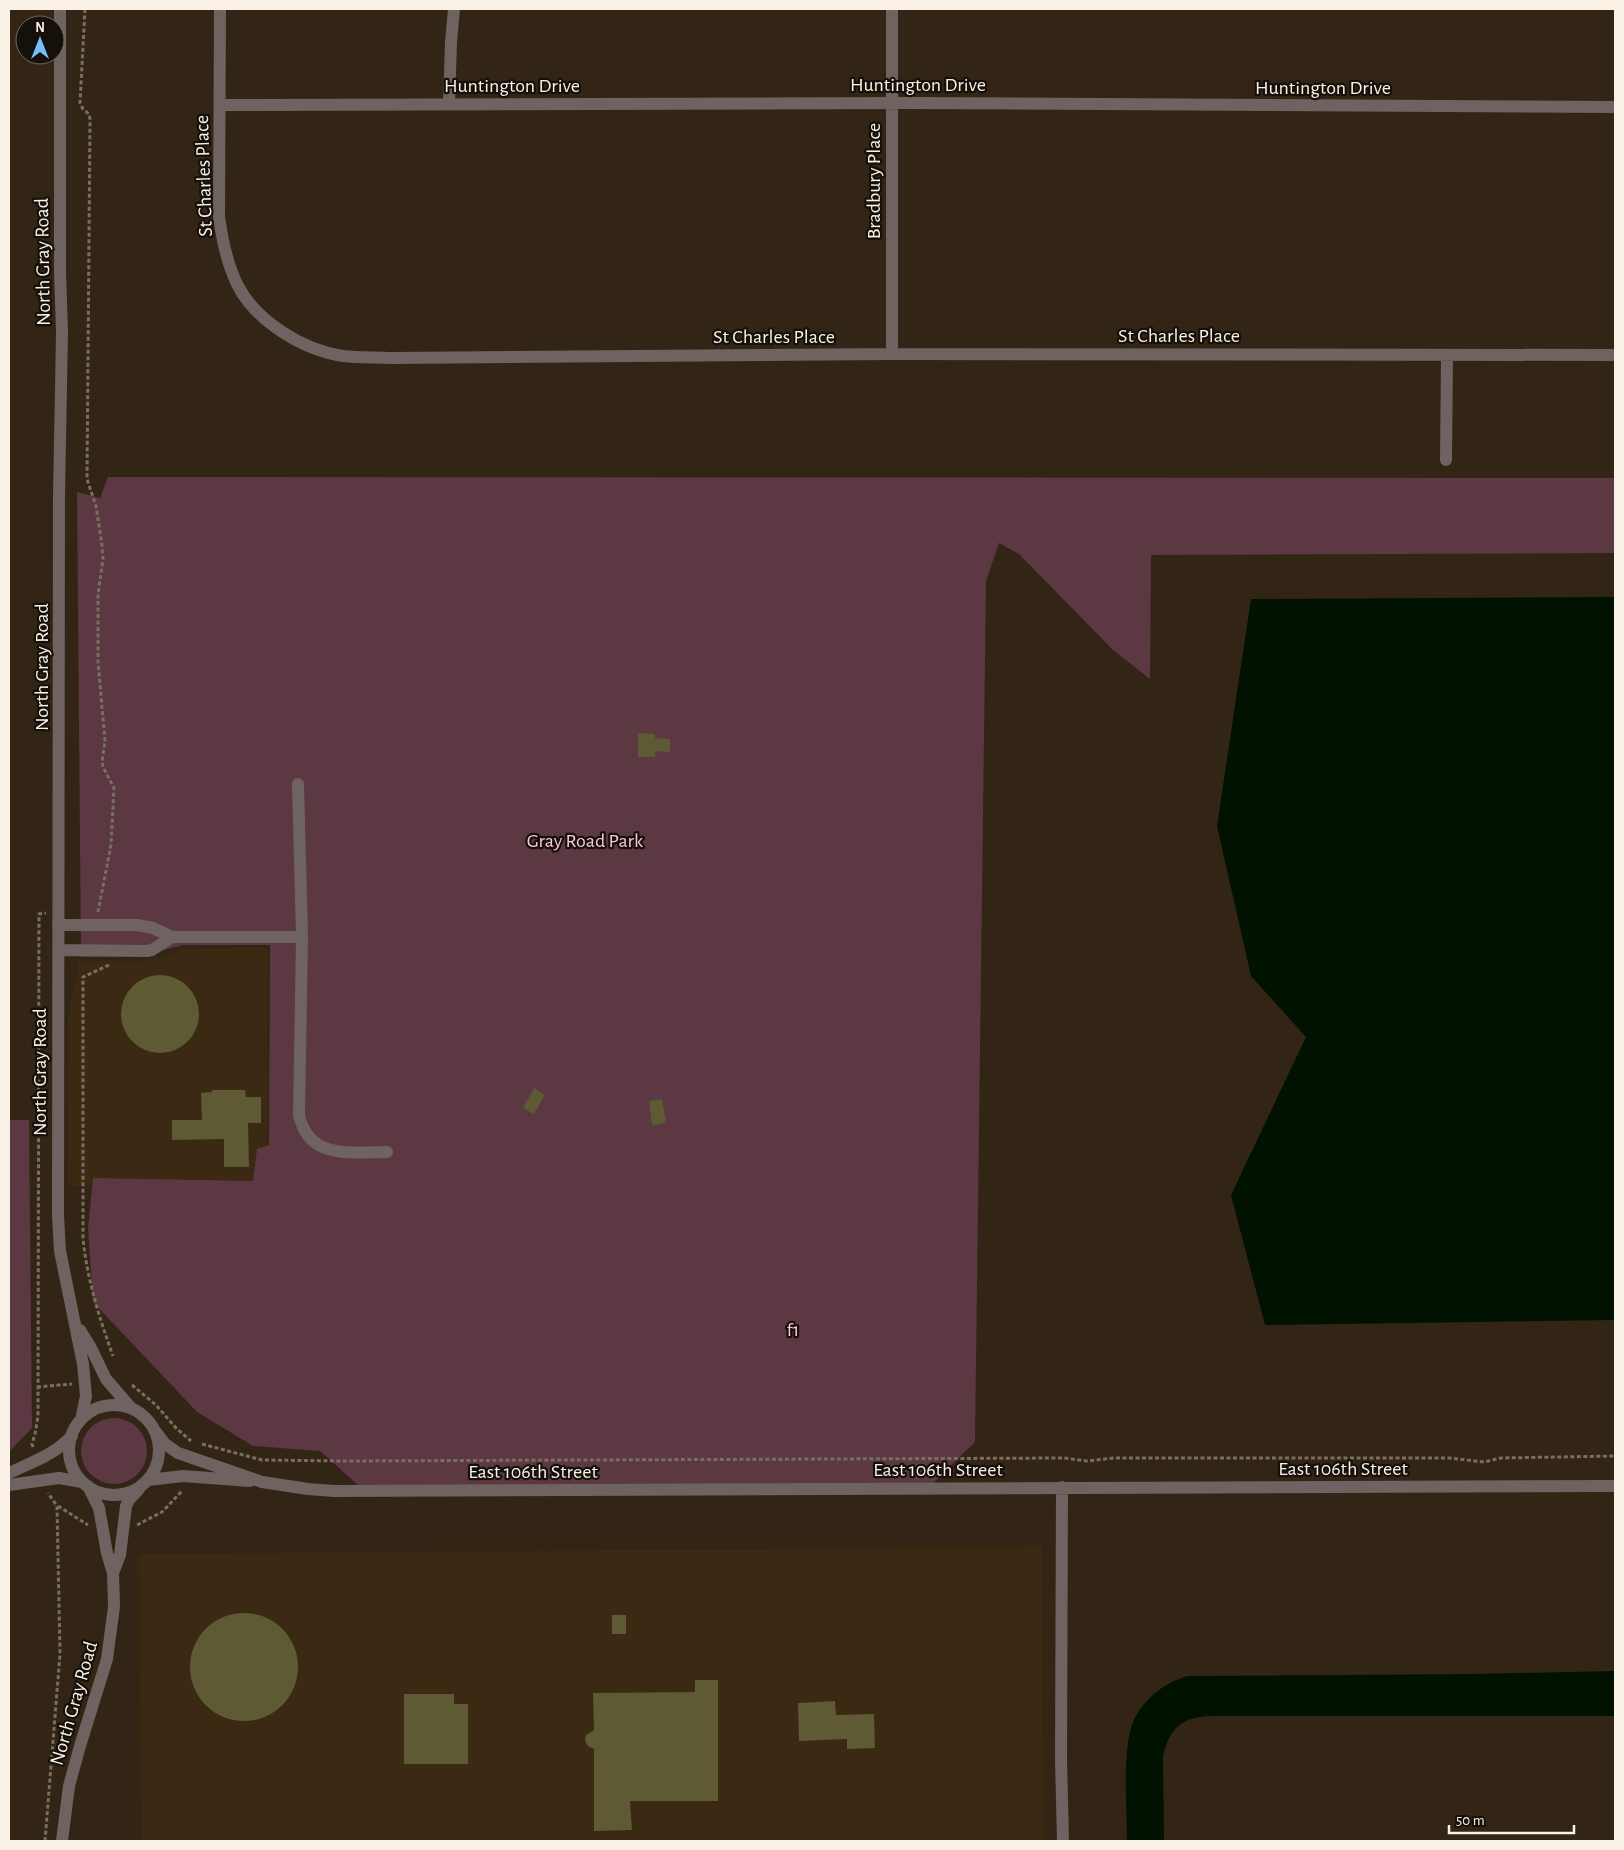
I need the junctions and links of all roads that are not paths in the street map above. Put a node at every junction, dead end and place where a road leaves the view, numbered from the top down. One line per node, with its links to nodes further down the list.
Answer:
1 (60, 9): 14 (street, North Gray Road)
2 (220, 9): 7 (street, St Charles Place)
3 (454, 9): 6 (street)
4 (892, 9): 5 (street, Bradbury Place)
5 (891, 103): 6 (street, Huntington Drive); 8 (street, Huntington Drive); 9 (street, Bradbury Place)
6 (449, 104): 7 (street, Huntington Drive)
7 (220, 105): 9 (street, St Charles Place)
8 (1615, 107)
9 (892, 354): 10 (street, St Charles Place)
10 (1447, 355): 11 (street, St Charles Place); 12 (street)
11 (1615, 355)
12 (1446, 460)
13 (298, 784): 16 (street)
14 (58, 925): 15 (street); 17 (street, North Gray Road)
15 (172, 937): 16 (street); 17 (street)
16 (302, 937): 18 (street)
17 (59, 950): 19 (street, North Gray Road)
18 (388, 1152)
19 (76, 1323): 20 (street, North Gray Road); 21 (street, North Gray Road)
20 (130, 1408): 21 (street); 22 (street)
21 (81, 1420): 23 (street)
22 (155, 1431): 25 (street); 26 (street, East 106th Street)
23 (72, 1436): 24 (street); 27 (street)
24 (9, 1473)
25 (145, 1482): 26 (street, East 106th Street); 27 (street); 31 (street, North Gray Road)
26 (262, 1482): 30 (street, East 106th Street)
27 (85, 1484): 28 (street); 31 (street, North Gray Road)
28 (9, 1485)
29 (1615, 1486): 30 (street, East 106th Street)
30 (1062, 1487): 33 (street)
31 (113, 1573): 32 (street, North Gray Road)
32 (62, 1841)
33 (1063, 1841)

